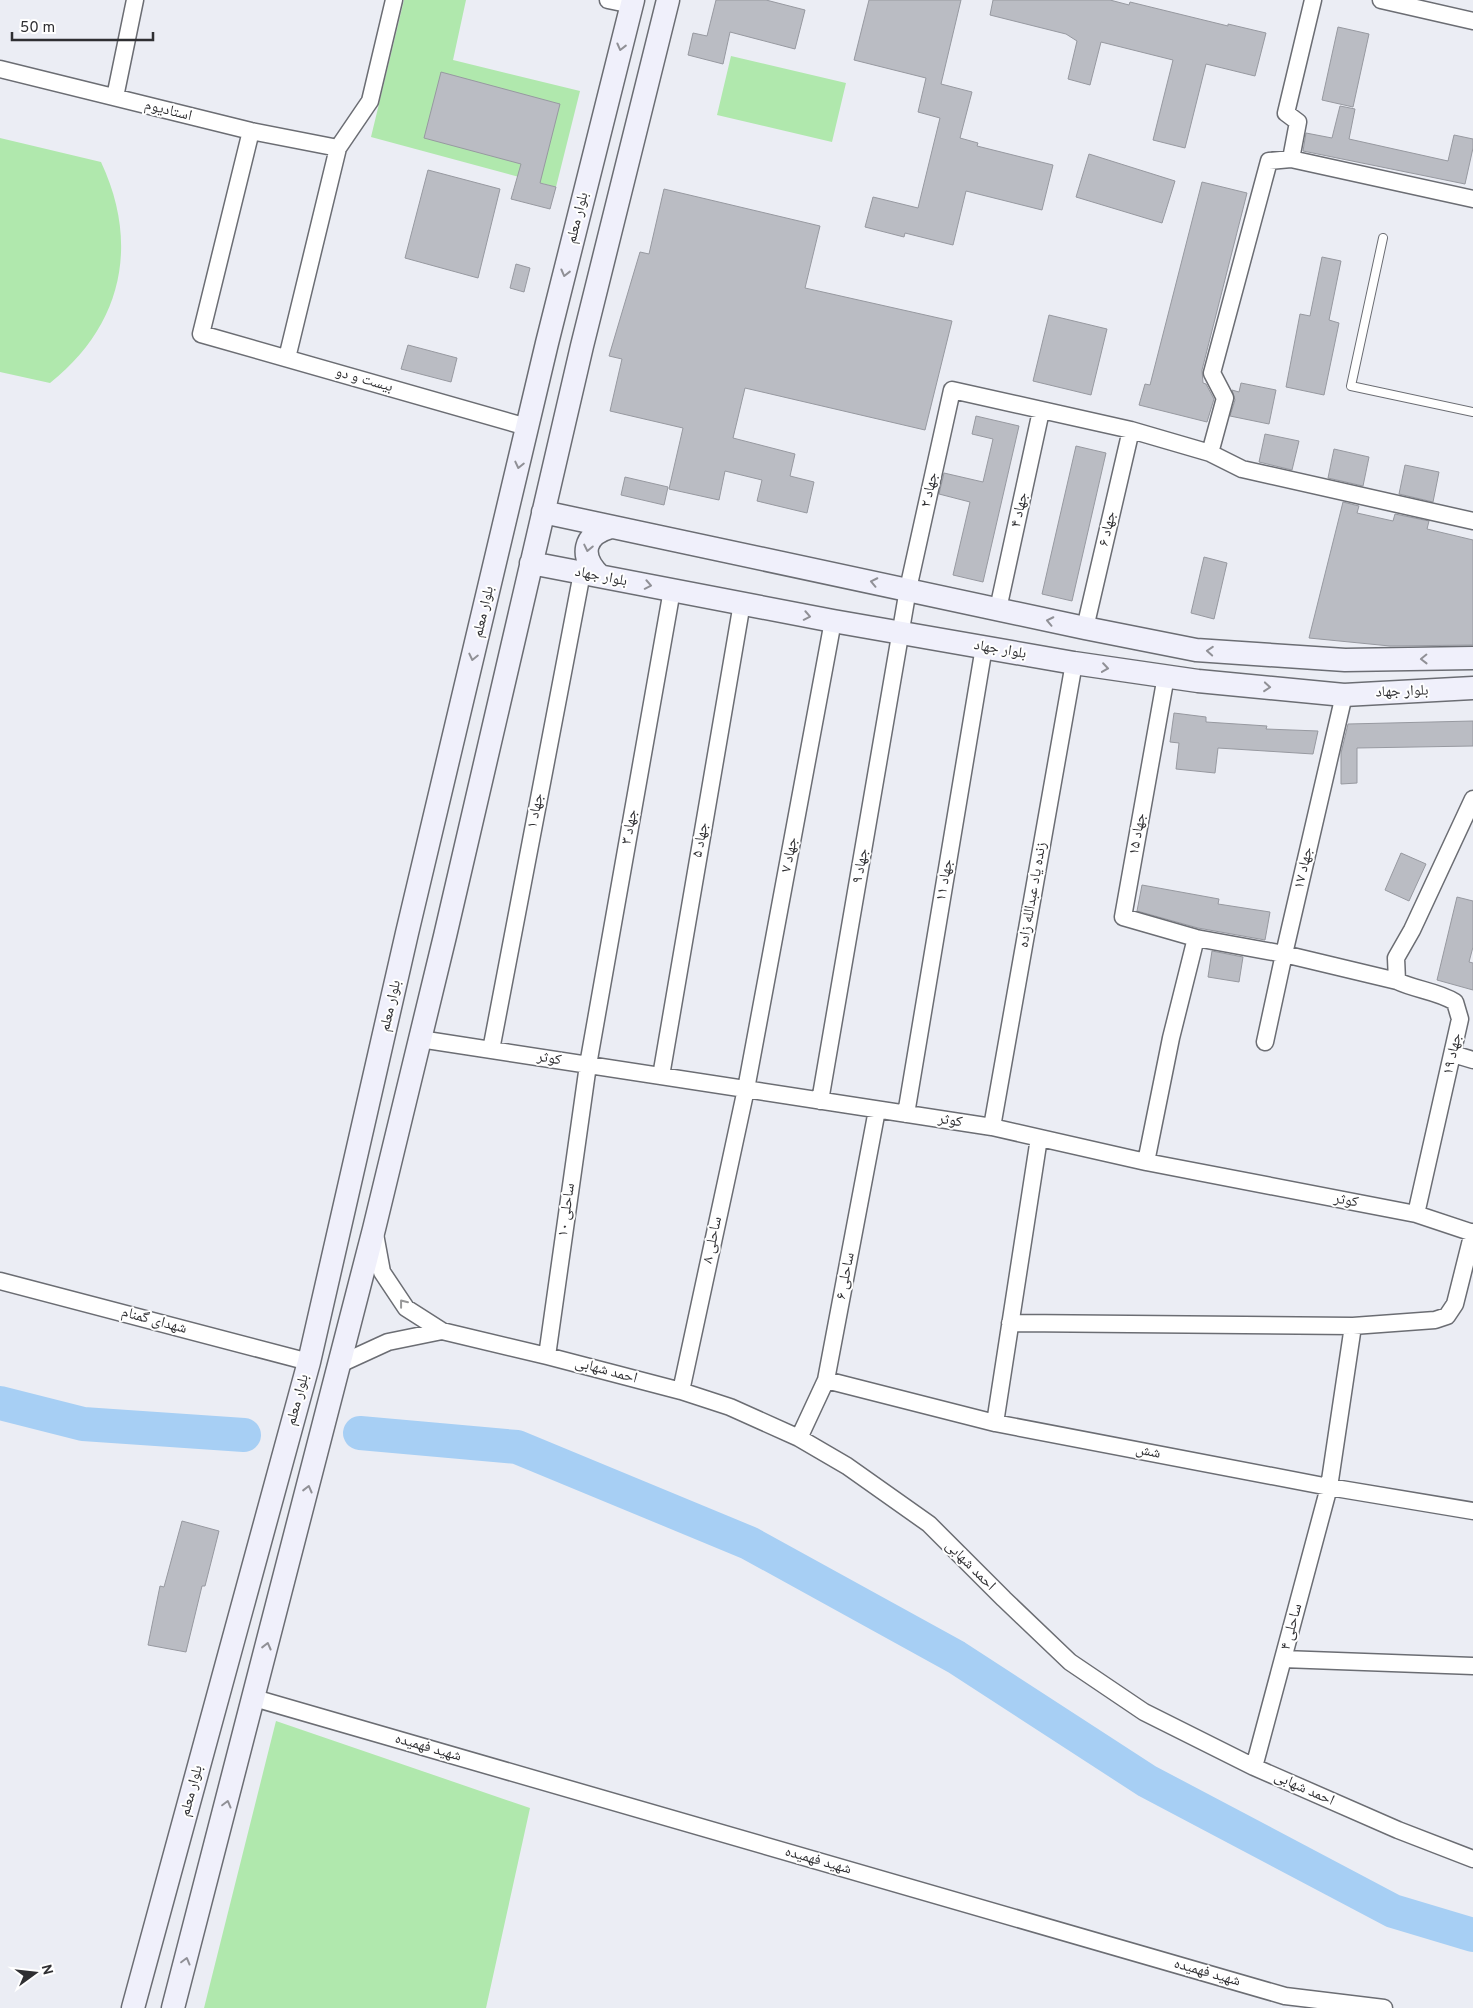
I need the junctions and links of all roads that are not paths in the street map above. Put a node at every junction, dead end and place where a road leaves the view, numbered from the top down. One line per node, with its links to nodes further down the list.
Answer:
1 (135, 0): 10 (street)
2 (394, 0): 12 (street)
3 (608, 0): 7 (street)
4 (668, 0): 22 (street, بلوار معلم)
5 (1313, 0): 13 (street)
6 (1381, 0): 8 (street)
7 (632, 3): 19 (street, بلوار معلم, one-way to 19)
8 (1473, 21)
9 (0, 69): 10 (street, استادیوم)
10 (114, 97): 11 (street, استادیوم)
11 (251, 131): 12 (street, استادیوم); 16 (street, بیست و دو)
12 (338, 148): 16 (street)
13 (1292, 159): 14 (street); 21 (street)
14 (1473, 199)
15 (1383, 238): 18 (lane)
16 (287, 358): 19 (street, بیست و دو)
17 (1041, 411): 20 (street); 27 (street, جهاد ۲); 30 (street, جهاد ۴)
18 (1473, 412)
19 (528, 426): 41 (street, بلوار معلم, one-way to 41)
20 (1130, 430): 21 (street); 32 (street, جهاد ۶)
21 (1210, 452): 23 (street)
22 (543, 512): 24 (street); 25 (street, بلوار معلم)
23 (1473, 521)
24 (611, 527): 26 (street, one-way to 26); 27 (street, one-way to 24)
25 (531, 563): 26 (street, بلوار جهاد); 42 (street, بلوار معلم)
26 (591, 574): 28 (street, بلوار جهاد, one-way to 28); 48 (street, جهاد ۱)
27 (908, 589): 30 (street); 33 (street, جهاد ۲)
28 (672, 590): 29 (street, بلوار جهاد); 51 (street, جهاد ۳)
29 (742, 604): 31 (street, بلوار جهاد, one-way to 31); 52 (street, جهاد ۵)
30 (998, 609): 32 (street, one-way to 30)
31 (833, 621): 33 (street, بلوار جهاد); 53 (street, جهاد ۷)
32 (1085, 628): 35 (street, one-way to 32)
33 (901, 632): 34 (street, بلوار جهاد); 54 (street, جهاد ۹)
34 (984, 646): 36 (street, بلوار جهاد); 56 (street, جهاد ۱۱)
35 (1473, 658)
36 (1074, 663): 37 (street, بلوار جهاد, one-way to 37); 57 (street, زنده یاد عبدالله زاده)
37 (1166, 676): 39 (street, بلوار جهاد, one-way to 39); 43 (street, جهاد ۱۵)
38 (1473, 688): 39 (street, بلوار جهاد)
39 (1344, 695): 44 (street, جهاد ۱۷)
40 (1473, 798): 45 (street)
41 (430, 839): 42 (street); 68 (street, بلوار معلم)
42 (466, 846): 46 (street, بلوار معلم)
43 (1196, 938): 44 (street); 59 (street)
44 (1284, 954): 45 (street); 47 (street, جهاد ۱۷)
45 (1397, 981): 49 (street, جهاد ۱۹)
46 (420, 1039): 48 (street, کوثر); 61 (street, بلوار معلم)
47 (1265, 1042)
48 (491, 1050): 51 (street, کوثر)
49 (1453, 1054): 50 (street); 60 (street, جهاد ۱۹)
50 (1473, 1060)
51 (588, 1065): 52 (street, کوثر); 67 (street, ساحلی ۱۰)
52 (661, 1076): 53 (street, کوثر)
53 (746, 1089): 54 (street, کوثر); 71 (street, ساحلی ۸)
54 (820, 1101): 55 (street, کوثر)
55 (877, 1110): 56 (street, کوثر); 70 (street, ساحلی ۶)
56 (906, 1114): 57 (street, کوثر)
57 (992, 1127): 58 (street, کوثر)
58 (1039, 1138): 59 (street, کوثر); 64 (street)
59 (1146, 1162): 60 (street, کوثر)
60 (1416, 1214): 62 (street, کوثر)
61 (374, 1229): 66 (street, احمد شهابی, one-way to 61); 69 (street, بلوار معلم)
62 (1473, 1232): 65 (street)
63 (0, 1281): 68 (street, شهدای گمنام)
64 (1010, 1323): 65 (street); 72 (street)
65 (1353, 1326): 74 (street, ساحلی ۴)
66 (442, 1331): 67 (street, احمد شهابی); 69 (street, احمد شهابی)
67 (546, 1356): 71 (street, احمد شهابی)
68 (309, 1362): 82 (street, بلوار معلم)
69 (340, 1364): 78 (street, بلوار معلم, one-way to 69)
70 (826, 1380): 72 (street, شش); 73 (street, ساحلی ۶)
71 (681, 1391): 73 (street, احمد شهابی)
72 (995, 1423): 74 (street, شش)
73 (799, 1438): 79 (street, احمد شهابی)
74 (1329, 1487): 75 (street, شش); 76 (street, ساحلی ۴)
75 (1473, 1512)
76 (1283, 1659): 77 (street); 79 (street, ساحلی ۴)
77 (1473, 1666)
78 (254, 1698): 81 (street, شهید فهمیده); 83 (street, بلوار معلم, one-way to 78)
79 (1254, 1767): 80 (street, احمد شهابی)
80 (1473, 1859)
81 (1283, 2002): 84 (street, شهید فهمیده)
82 (134, 2008)
83 (173, 2008)
84 (1384, 2008)

